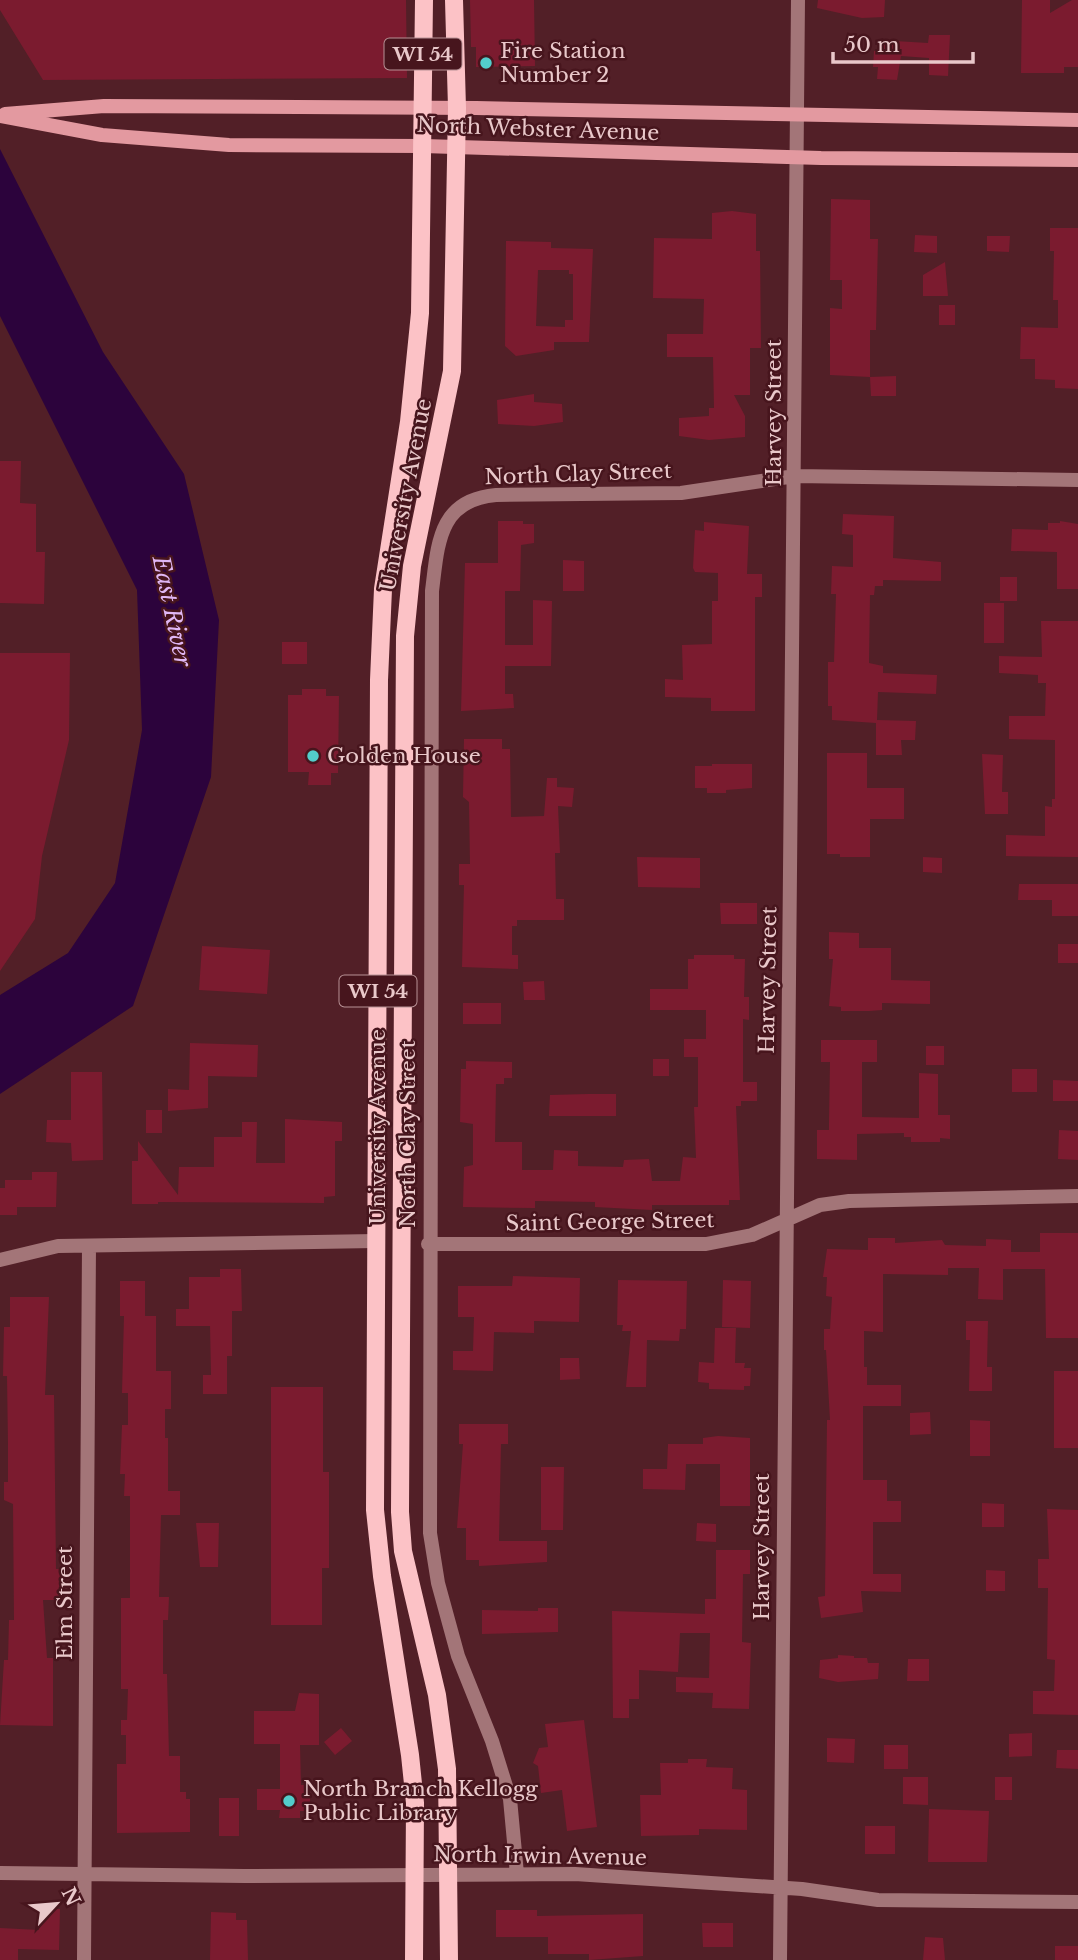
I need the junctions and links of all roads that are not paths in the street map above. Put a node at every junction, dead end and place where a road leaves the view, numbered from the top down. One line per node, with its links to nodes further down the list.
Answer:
1 (424, 0): 4 (main road, University Avenue / WI 54)
2 (454, 0): 5 (main road, University Avenue / WI 54)
3 (798, 0): 7 (street, Harvey Street)
4 (424, 108): 5 (main road, North Webster Avenue); 6 (main road, North Webster Avenue); 9 (main road, University Avenue / WI 54)
5 (457, 108): 7 (main road, North Webster Avenue); 10 (main road, University Avenue / WI 54)
6 (0, 115): 9 (main road, North Webster Avenue)
7 (798, 115): 8 (main road, North Webster Avenue); 11 (street, Harvey Street)
8 (1078, 120)
9 (423, 146): 10 (main road, North Webster Avenue); 17 (main road, University Avenue / WI 54)
10 (456, 148): 11 (main road, North Webster Avenue); 23 (main road, University Avenue / WI 54)
11 (797, 157): 12 (main road, North Webster Avenue); 13 (street, Harvey Street)
12 (1078, 160)
13 (795, 477): 14 (street, North Clay Street); 16 (street, Harvey Street); 18 (street, North Clay Street)
14 (1078, 480)
15 (1078, 1196): 16 (street, Saint George Street)
16 (786, 1218): 18 (street, Saint George Street); 26 (street, Harvey Street)
17 (375, 1241): 19 (street); 22 (main road, University Avenue / WI 54)
18 (428, 1244): 24 (street, North Clay Street)
19 (89, 1246): 20 (street); 25 (street, Elm Street)
20 (0, 1260)
21 (0, 1874): 25 (street, North Irwin Avenue)
22 (414, 1874): 23 (street, North Irwin Avenue); 25 (street, North Irwin Avenue); 29 (main road, University Avenue / WI 54)
23 (449, 1874): 24 (street, North Irwin Avenue); 30 (main road, University Avenue / WI 54)
24 (517, 1874): 26 (street, North Irwin Avenue)
25 (85, 1875): 28 (street, Elm Street)
26 (780, 1887): 27 (street, North Irwin Avenue); 31 (street, Harvey Street)
27 (1078, 1902)
28 (84, 1960)
29 (414, 1960)
30 (449, 1960)
31 (780, 1960)

